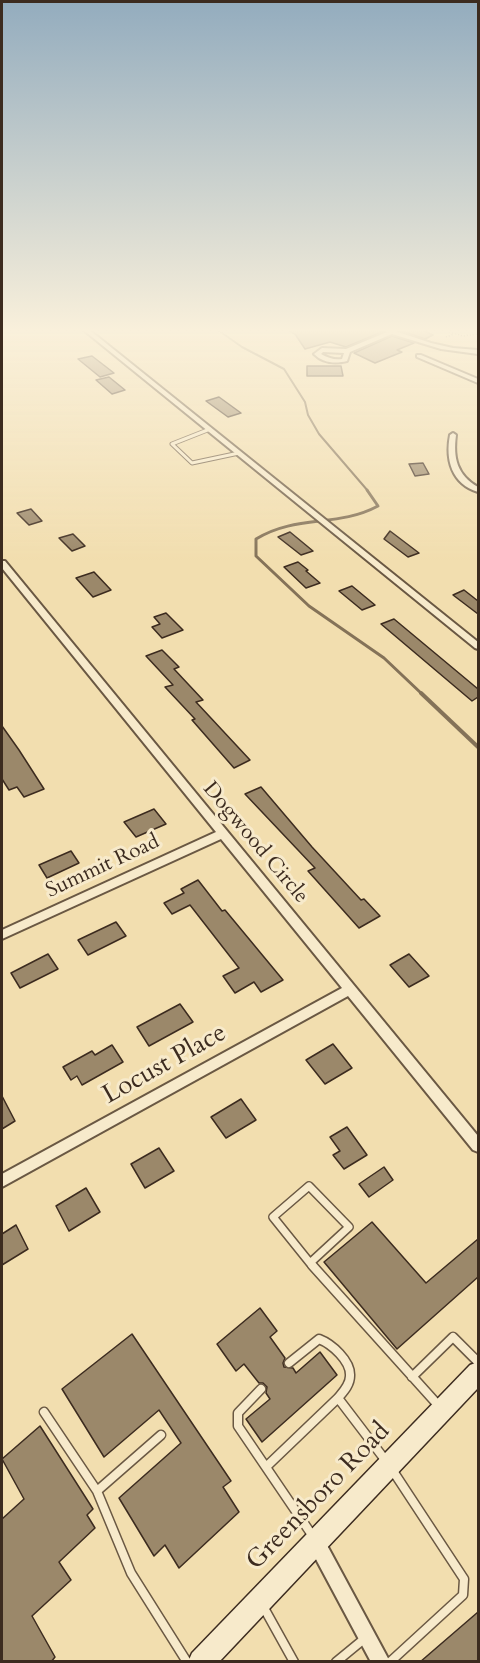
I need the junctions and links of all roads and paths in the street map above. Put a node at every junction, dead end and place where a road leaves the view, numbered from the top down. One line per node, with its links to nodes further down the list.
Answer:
1 (181, 406): 2 (street)
2 (210, 429): 4 (street); 4 (lane)
3 (453, 435): 5 (street)
4 (239, 453): 7 (street)
5 (478, 490)
6 (2, 563): 8 (street, Dogwood Circle)
7 (478, 646)
8 (222, 834): 9 (street, Summit Road); 10 (street, Dogwood Circle)
9 (2, 935)
10 (351, 989): 11 (street, Dogwood Circle); 12 (street, Locust Place)
11 (478, 1146)
12 (2, 1181)
13 (310, 1263): 13 (lane); 15 (lane)
14 (289, 1363): 18 (lane)
15 (412, 1377): 16 (lane); 19 (lane)
16 (476, 1377): 19 (main road, Greensboro Road)
17 (261, 1389): 23 (lane)
18 (338, 1398): 22 (lane); 23 (lane)
19 (442, 1410): 22 (main road, Greensboro Road)
20 (44, 1413): 24 (lane)
21 (160, 1435): 24 (lane)
22 (389, 1465): 25 (main road, Greensboro Road); 33 (lane)
23 (266, 1467): 25 (lane)
24 (97, 1491): 28 (lane)
25 (316, 1542): 26 (main road, Greensboro Road); 27 (street)
26 (259, 1600): 29 (main road, Greensboro Road); 30 (lane)
27 (367, 1636): 31 (lane); 32 (street)
28 (187, 1662)
29 (201, 1662)
30 (294, 1662)
31 (336, 1662)
32 (381, 1662)
33 (390, 1662)

